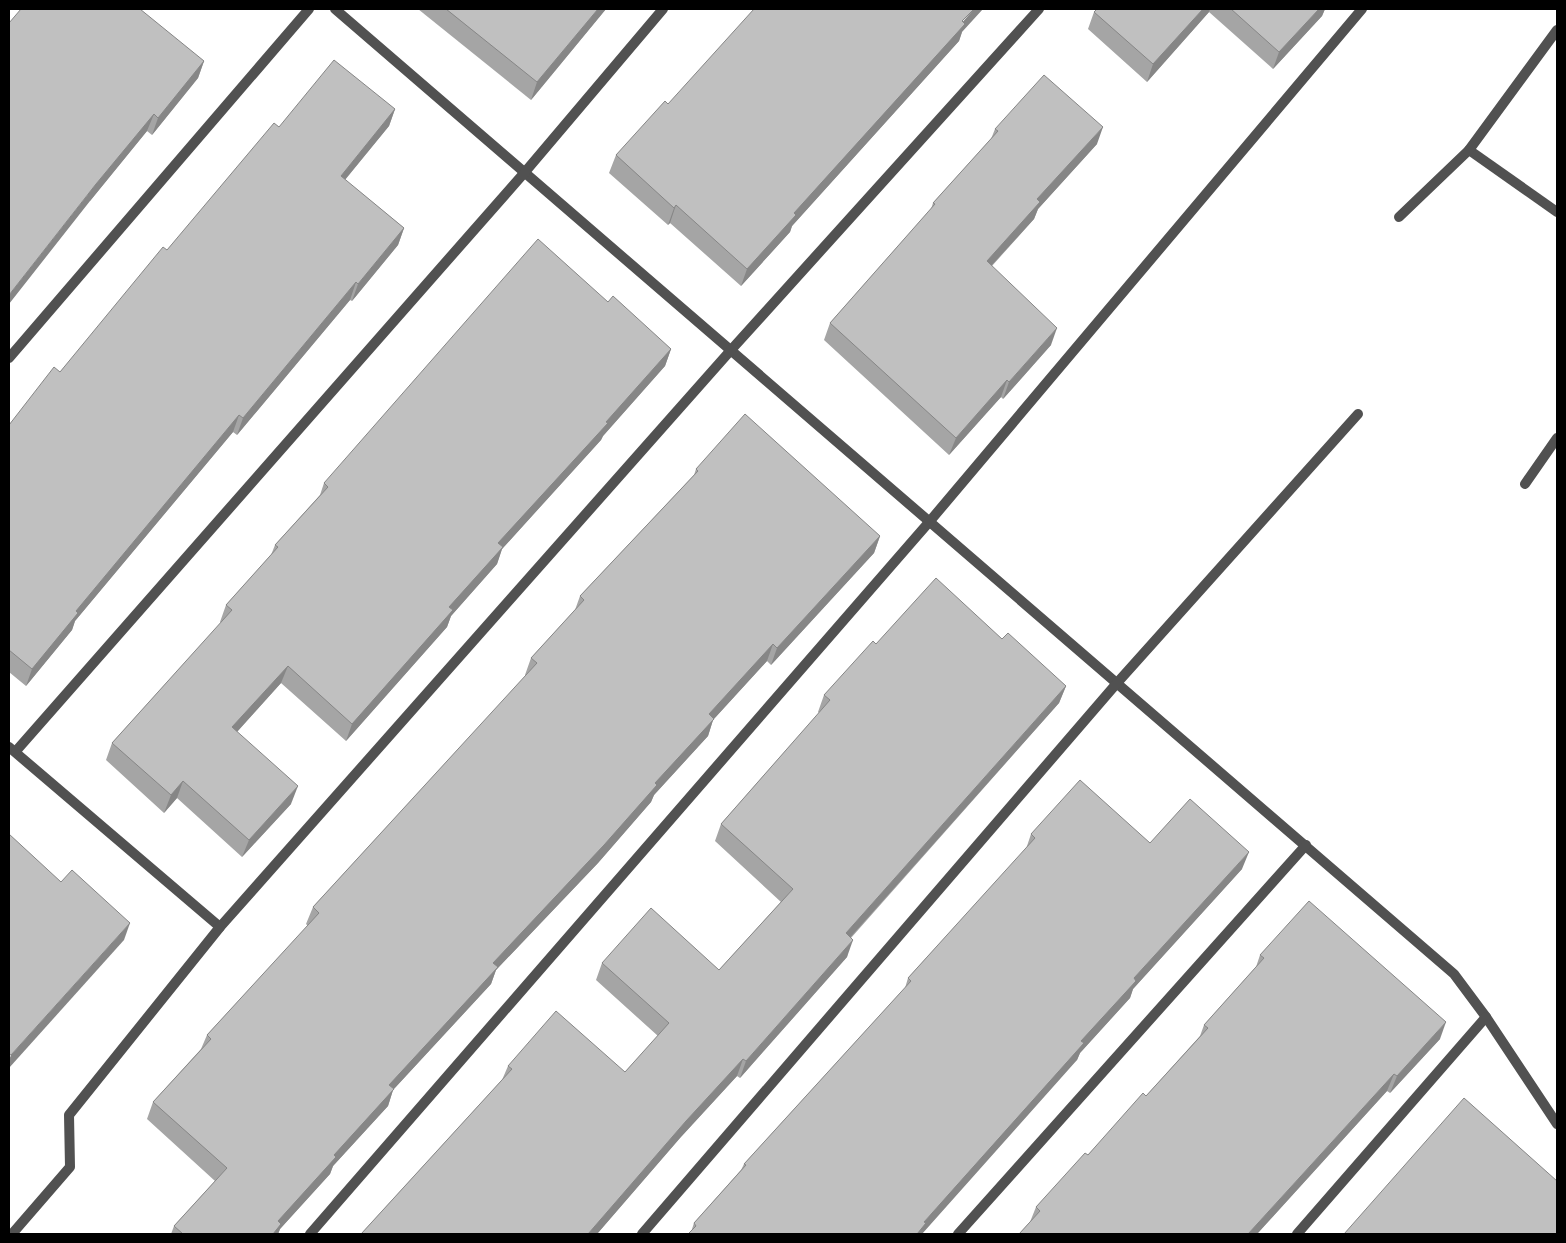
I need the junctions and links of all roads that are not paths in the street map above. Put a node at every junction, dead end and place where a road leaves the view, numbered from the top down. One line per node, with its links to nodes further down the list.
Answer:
1 (309, 9): 12 (street)
2 (335, 9): 8 (street)
3 (662, 9): 8 (street)
4 (1039, 9): 11 (street)
5 (1362, 9): 16 (street)
6 (1557, 30): 7 (street)
7 (1469, 150): 9 (street); 10 (street)
8 (524, 172): 11 (street); 18 (street)
9 (1557, 212)
10 (1399, 217)
11 (731, 350): 16 (street); 20 (street)
12 (9, 358)
13 (1358, 414): 17 (street)
14 (1557, 438): 15 (street)
15 (1525, 484)
16 (930, 521): 17 (street); 24 (street)
17 (1117, 683): 19 (street); 25 (street)
18 (12, 749): 20 (street)
19 (1306, 845): 21 (street); 26 (street)
20 (220, 928): 23 (street)
21 (1486, 1017): 22 (street); 27 (street)
22 (1557, 1124)
23 (12, 1234)
24 (310, 1234)
25 (642, 1234)
26 (958, 1234)
27 (1297, 1234)

